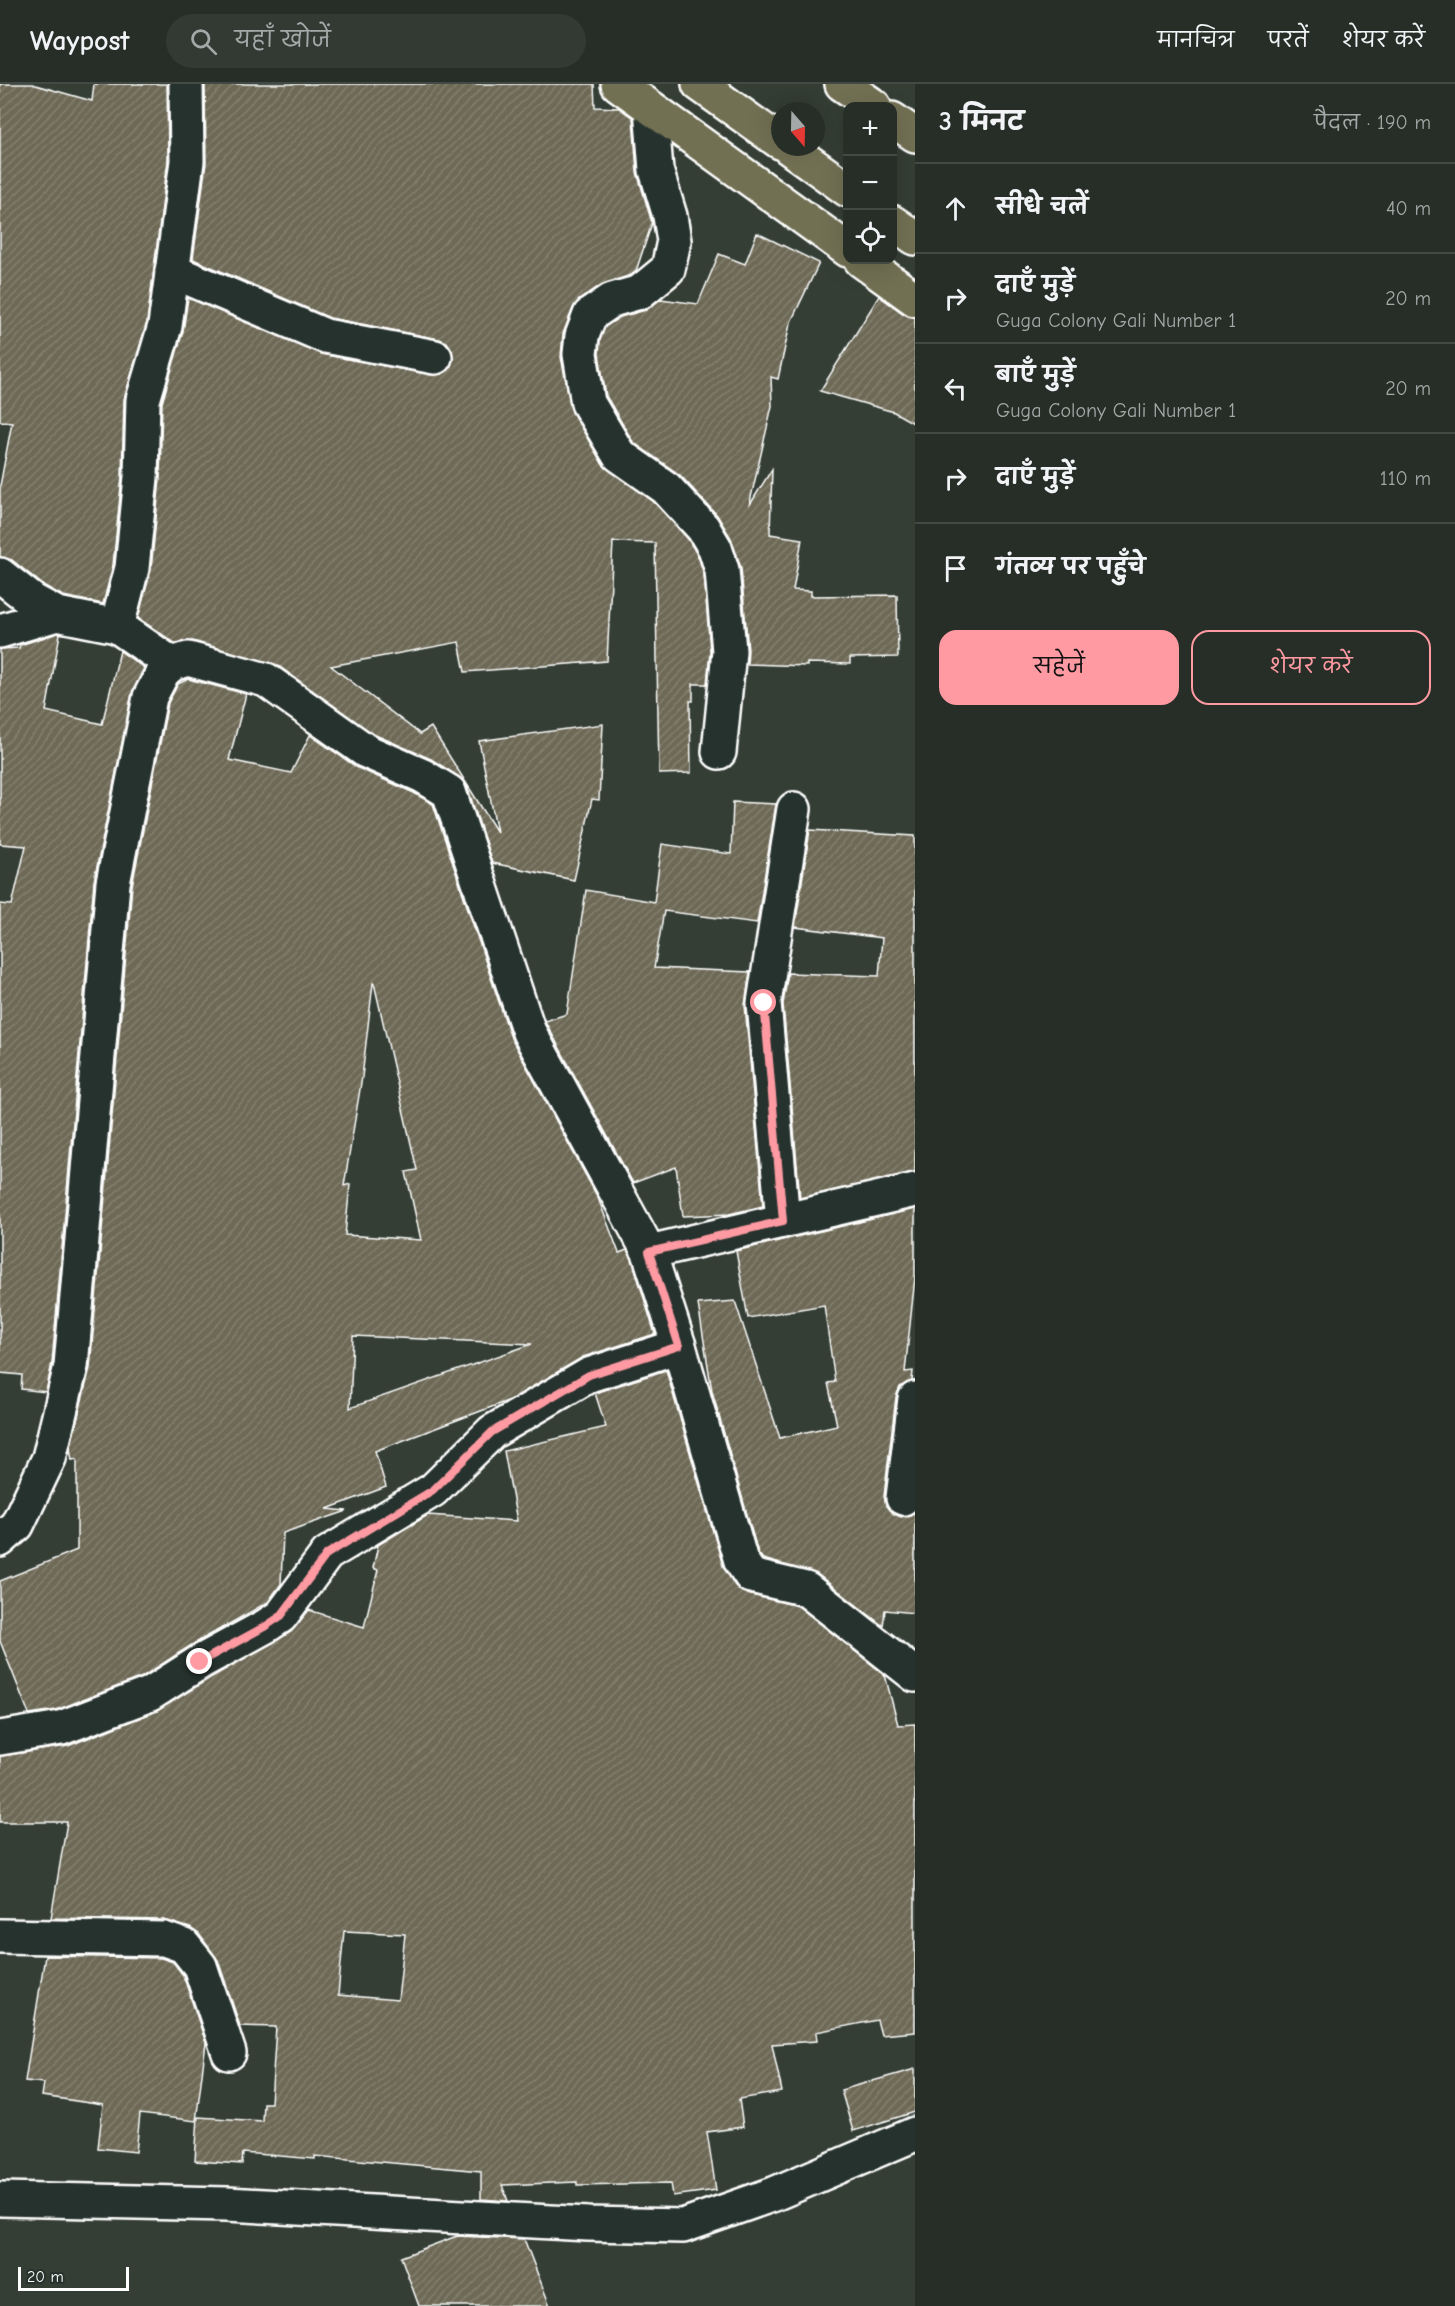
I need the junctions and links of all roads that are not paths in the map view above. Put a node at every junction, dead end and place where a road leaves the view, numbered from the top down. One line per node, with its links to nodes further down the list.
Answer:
1 (186, 84): 16 (street)
2 (618, 84): 6 (main road)
3 (699, 84): 9 (main road)
4 (842, 84): 5 (main road)
5 (868, 102)
6 (651, 108): 14 (main road); 24 (street)
7 (897, 122): 8 (main road)
8 (915, 135)
9 (771, 136)
10 (801, 156): 11 (main road)
11 (843, 186)
12 (897, 225): 13 (main road)
13 (915, 238)
14 (843, 246)
15 (867, 264): 17 (main road)
16 (172, 271): 18 (street); 21 (street)
17 (915, 299)
18 (435, 357)
19 (0, 575): 20 (street)
20 (57, 614): 21 (street); 22 (street)
21 (117, 626): 23 (street)
22 (0, 631)
23 (172, 664): 28 (street); 32 (street)
24 (719, 752)
25 (794, 809): 27 (street)
26 (915, 1190): 27 (street)
27 (783, 1221): 28 (street)
28 (649, 1252): 29 (street)
29 (679, 1346): 33 (street); 34 (street)
30 (915, 1399): 31 (street)
31 (903, 1498)
32 (0, 1540)
33 (915, 1675)
34 (0, 1738)
35 (0, 1936): 36 (street)
36 (229, 2053)
37 (915, 2134): 38 (street)
38 (1, 2199)

